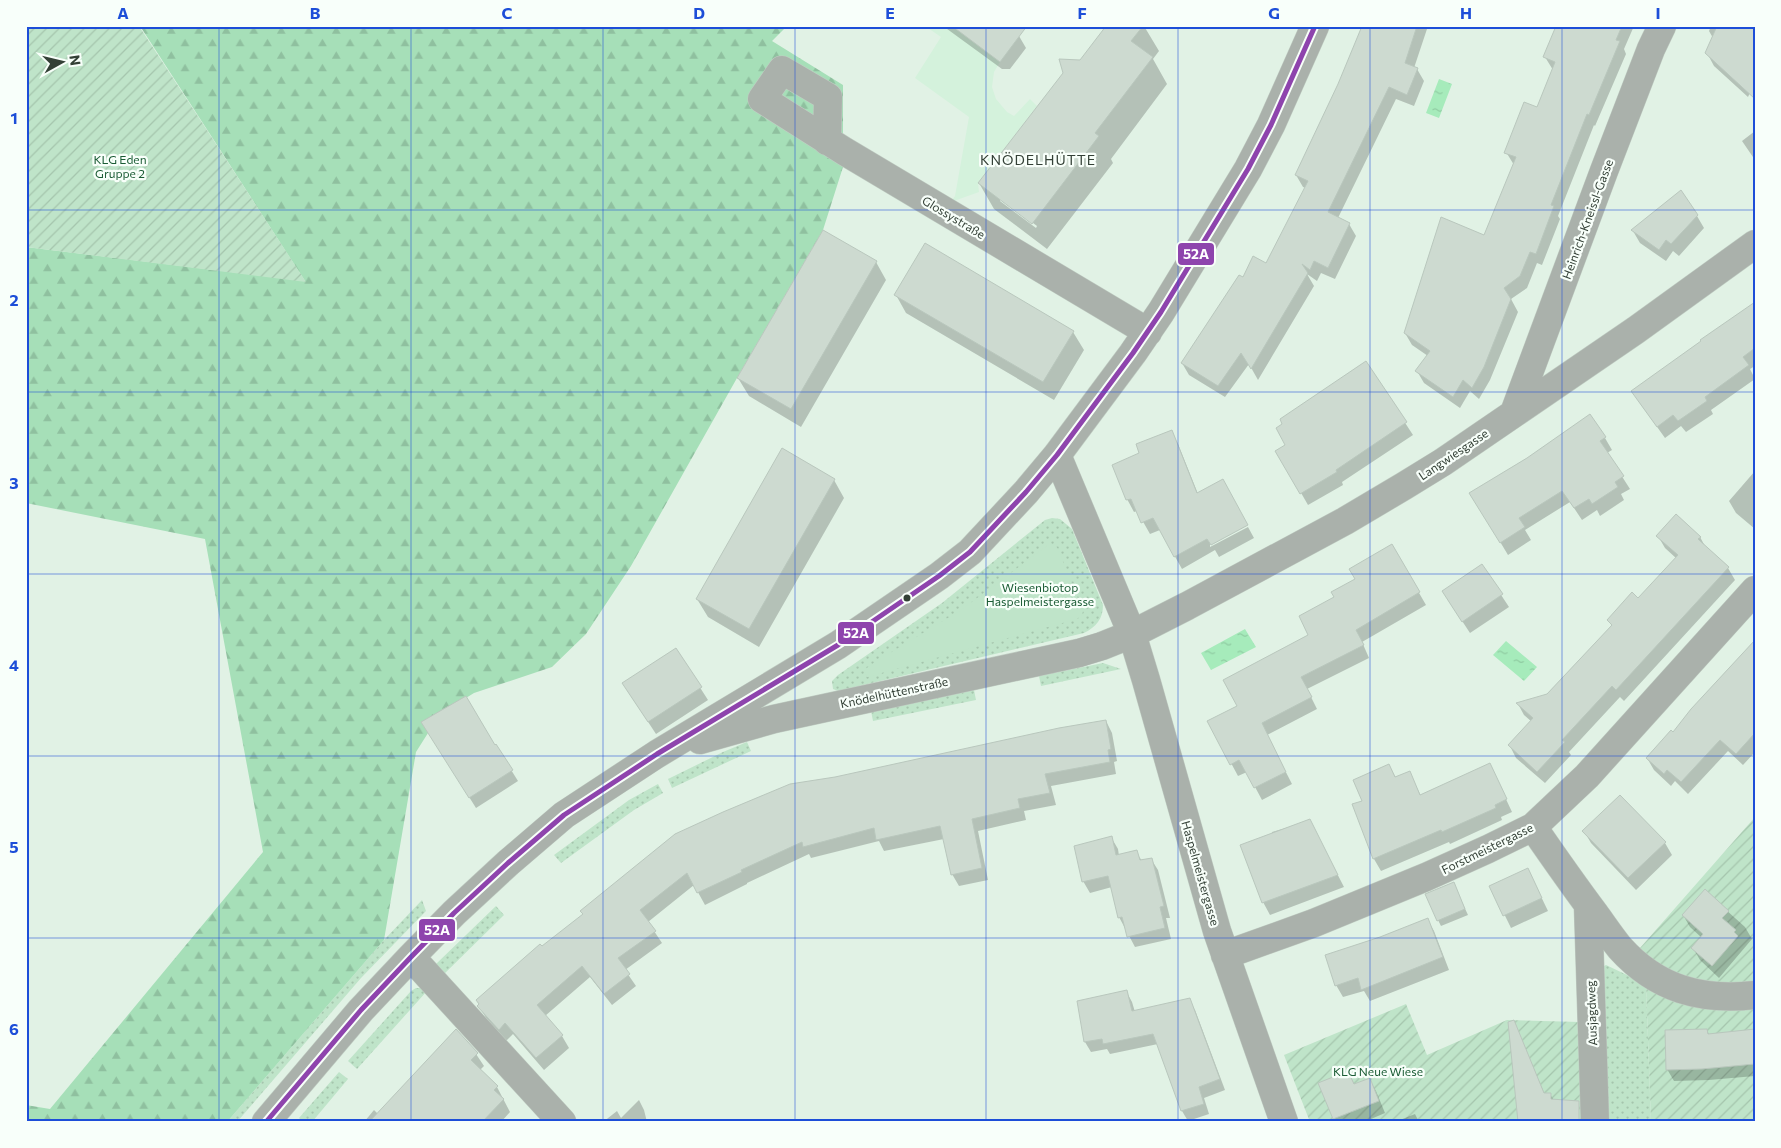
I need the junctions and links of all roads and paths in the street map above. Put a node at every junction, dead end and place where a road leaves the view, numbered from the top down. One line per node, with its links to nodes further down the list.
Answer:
1 (1315, 26): 5 (street, Knödelhüttenstraße)
2 (1662, 26): 6 (street, Heinrich-Kneissl-Gasse)
3 (827, 141): 3 (street, Glossystraße); 5 (street, Glossystraße)
4 (1755, 244): 6 (street, Langwiesgasse)
5 (1148, 332): 7 (street, Knödelhüttenstraße)
6 (1514, 413): 9 (street, Langwiesgasse)
7 (1057, 455): 9 (street, Haspelmeistergasse); 10 (street, Knödelhüttenstraße)
8 (1755, 590): 11 (street, Forstmeistergasse)
9 (1132, 634): 10 (street, Knödelhüttenstraße); 13 (street, Haspelmeistergasse)
10 (657, 754): 14 (street, Knödelhüttenstraße)
11 (1533, 827): 12 (street); 13 (street, Forstmeistergasse)
12 (1588, 905): 15 (street); 19 (street, Ausjagdweg)
13 (1225, 955): 18 (street, Haspelmeistergasse)
14 (411, 957): 16 (street, Knödelhüttenstraße); 17 (street)
15 (1755, 995)
16 (266, 1122)
17 (562, 1122)
18 (1284, 1122)
19 (1595, 1122)

